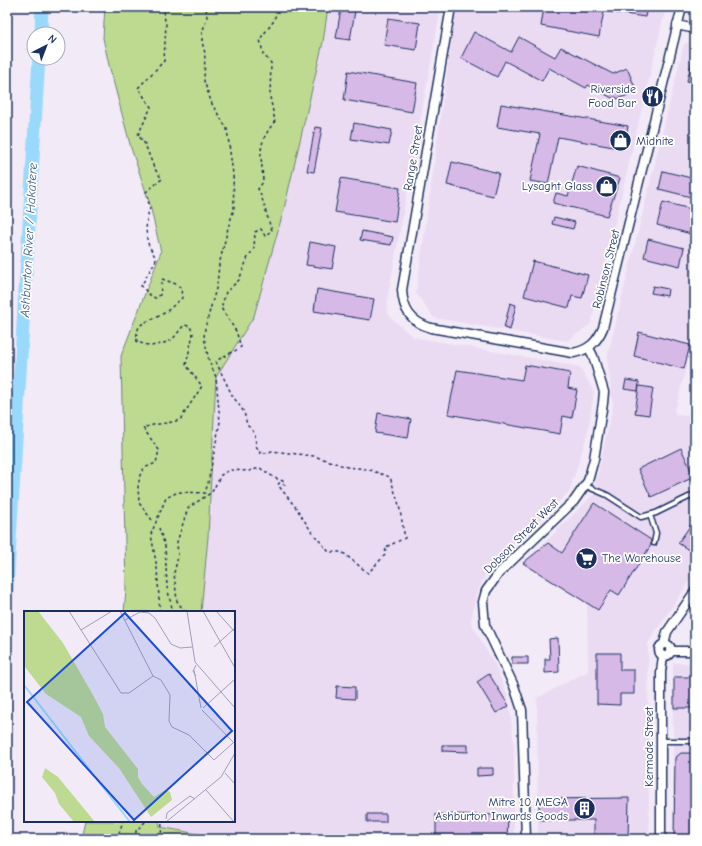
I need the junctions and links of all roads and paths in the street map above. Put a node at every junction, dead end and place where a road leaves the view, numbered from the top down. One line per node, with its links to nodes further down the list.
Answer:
1 (165, 7): 12 (path)
2 (206, 7): 16 (path)
3 (279, 7): 18 (path)
4 (451, 7): 8 (street, Range Street)
5 (682, 7): 6 (street, Robinson Street)
6 (677, 25): 7 (street); 8 (street, Robinson Street)
7 (695, 29)
8 (589, 348): 9 (street, Dobson Street West)
9 (586, 486): 11 (lane); 31 (street, Dobson Street West)
10 (695, 494): 11 (lane)
11 (650, 515): 14 (lane)
12 (152, 520)
13 (159, 528): 17 (path)
14 (654, 543)
15 (695, 591): 19 (street)
16 (160, 611)
17 (173, 611)
18 (184, 611)
19 (664, 644): 20 (street); 22 (street)
20 (670, 651): 21 (street); 22 (street)
21 (695, 651)
22 (663, 656): 23 (street, Kermode Street)
23 (661, 741): 24 (lane); 32 (street, Kermode Street)
24 (695, 741)
25 (123, 822): 28 (path)
26 (145, 822): 29 (path)
27 (162, 822): 30 (path)
28 (117, 839)
29 (135, 839)
30 (161, 839)
31 (526, 839)
32 (661, 839)

